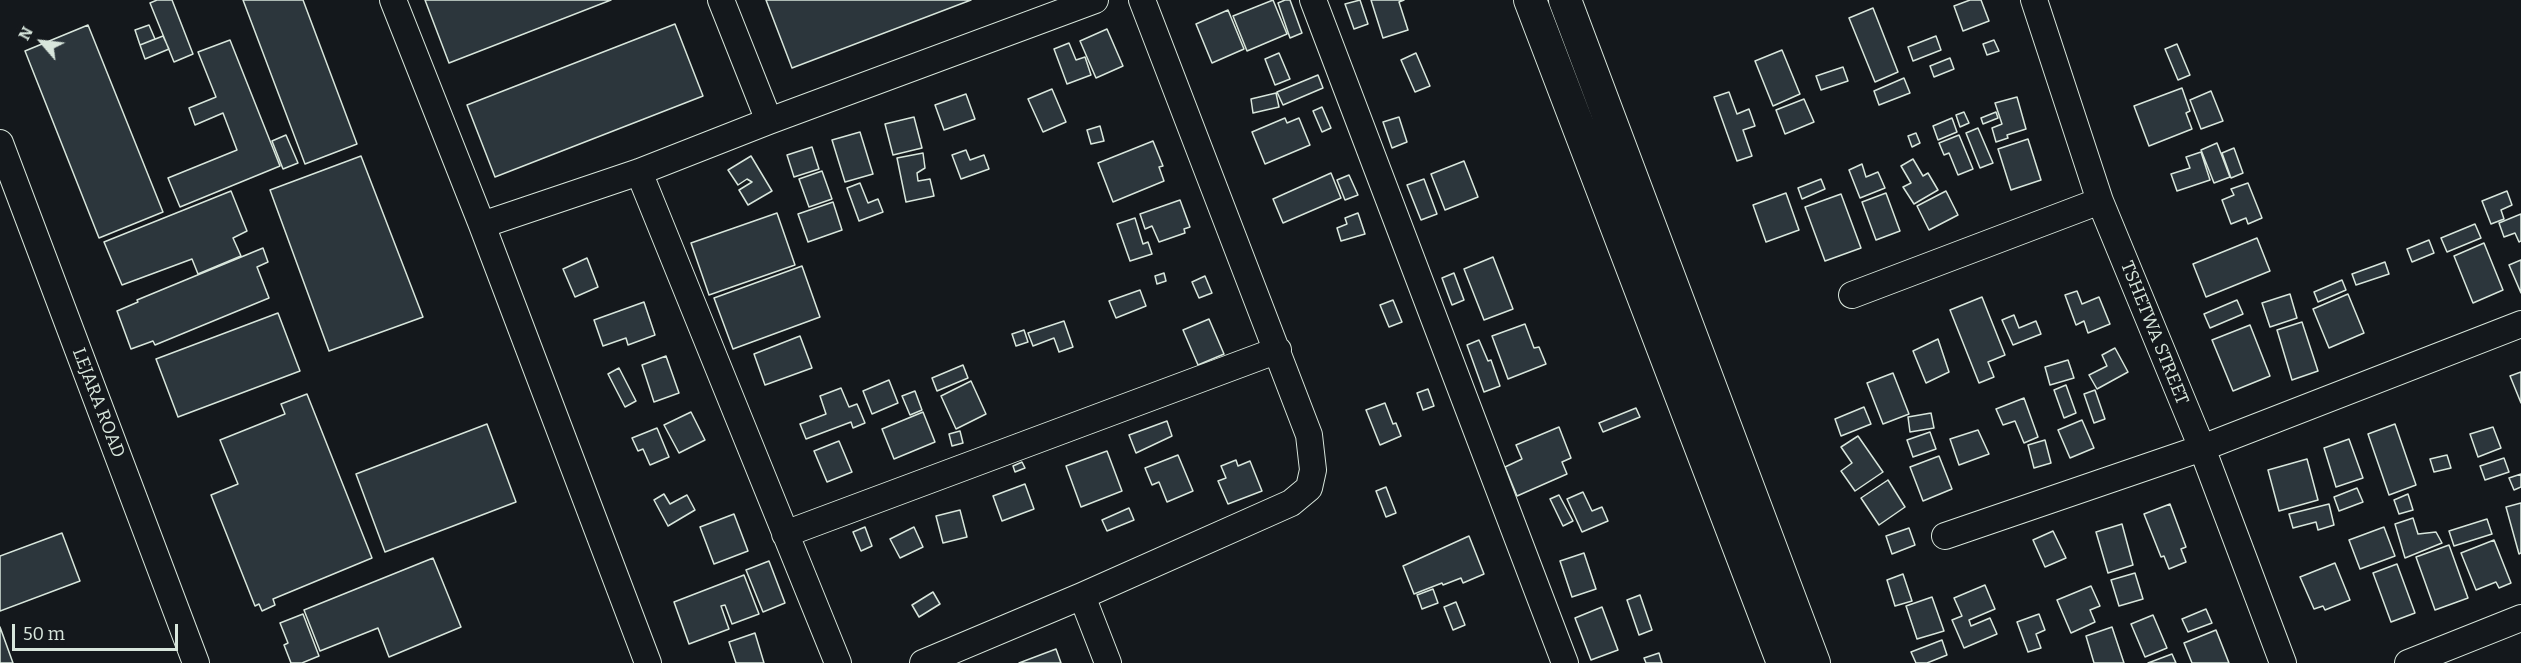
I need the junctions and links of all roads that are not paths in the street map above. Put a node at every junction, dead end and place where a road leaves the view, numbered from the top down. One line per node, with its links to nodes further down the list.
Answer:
1 (393, 0): 13 (street)
2 (721, 0): 9 (street)
3 (1095, 0): 9 (street)
4 (1142, 0): 16 (street)
5 (1313, 0): 27 (street)
6 (1530, 0): 28 (main road)
7 (1564, 0): 29 (main road)
8 (2034, 0): 12 (street, TSHETWA STREET)
9 (769, 121): 11 (street)
10 (0, 143): 22 (street, LEJARA ROAD)
11 (639, 172): 13 (street); 18 (street)
12 (2100, 201): 14 (street); 17 (street, TSHETWA STREET)
13 (482, 225): 23 (street)
14 (1852, 295)
15 (2521, 324): 17 (street)
16 (1278, 350): 18 (street); 20 (street)
17 (2202, 448): 19 (street); 30 (street, TSHETWA STREET)
18 (785, 534): 24 (street)
19 (1945, 536)
20 (1082, 596): 25 (street); 26 (street)
21 (2521, 618): 31 (street)
22 (196, 663)
23 (648, 663)
24 (838, 663)
25 (923, 663)
26 (1108, 663)
27 (1565, 663)
28 (1783, 663)
29 (1814, 663)
30 (2283, 663)
31 (2408, 663)

